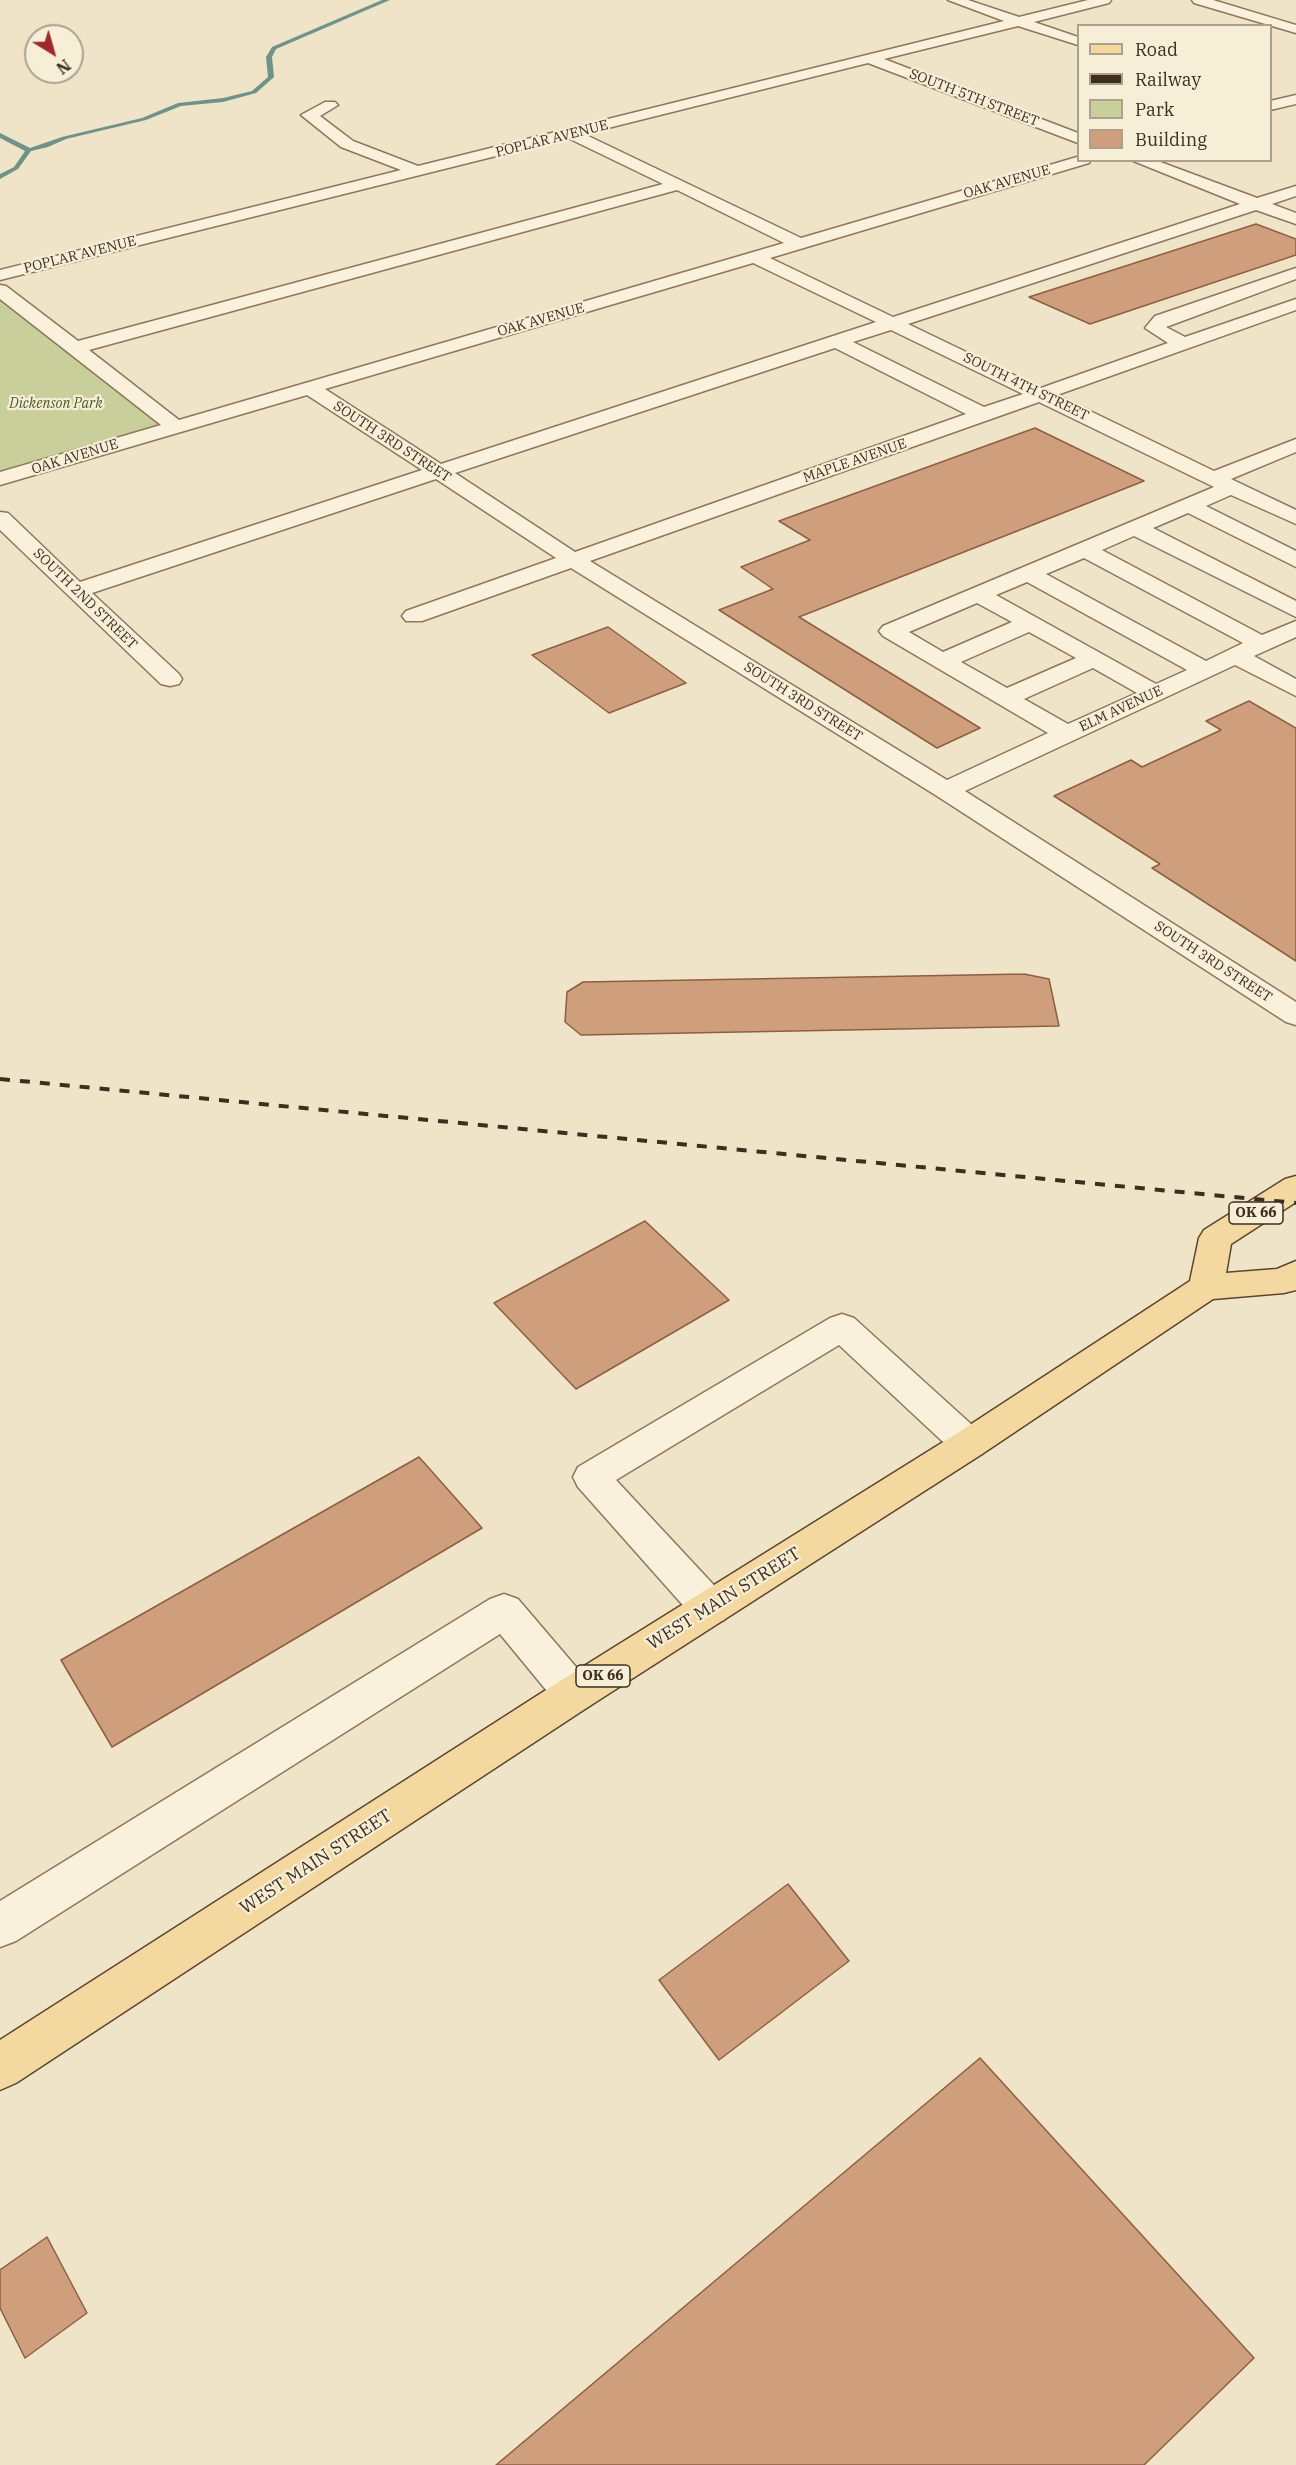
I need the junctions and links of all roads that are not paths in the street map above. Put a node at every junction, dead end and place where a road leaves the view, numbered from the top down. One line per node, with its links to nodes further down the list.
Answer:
1 (955, 0): 5 (street)
2 (1104, 0): 5 (street, POPLAR AVENUE)
3 (1199, 0): 6 (street)
4 (1296, 19): 6 (street)
5 (1018, 21): 8 (street); 9 (street, POPLAR AVENUE)
6 (1278, 24): 7 (street)
7 (1296, 30)
8 (1077, 41)
9 (870, 59): 13 (street, POPLAR AVENUE); 14 (street, SOUTH 5TH STREET)
10 (1296, 99): 12 (street)
11 (330, 105): 17 (street)
12 (1272, 105)
13 (572, 134): 17 (street, POPLAR AVENUE); 18 (street)
14 (1077, 138)
15 (1077, 162): 22 (street, OAK AVENUE)
16 (1144, 162): 20 (street)
17 (418, 172): 25 (street, POPLAR AVENUE)
18 (678, 184): 22 (street); 33 (street)
19 (1296, 191): 20 (street)
20 (1255, 204): 21 (street); 30 (street)
21 (1296, 219)
22 (799, 243): 23 (street, OAK AVENUE)
23 (755, 257): 30 (street, SOUTH 4TH STREET); 34 (street, OAK AVENUE)
24 (1296, 273): 26 (street)
25 (0, 275)
26 (1267, 283): 28 (street); 32 (street)
27 (0, 290): 33 (street)
28 (1296, 297)
29 (1296, 304): 32 (street, MAPLE AVENUE)
30 (892, 323): 31 (street); 35 (street, SOUTH 4TH STREET)
31 (836, 341): 36 (street); 39 (street)
32 (1185, 344): 35 (street, MAPLE AVENUE)
33 (74, 348): 37 (street)
34 (310, 388): 37 (street, OAK AVENUE); 39 (street, SOUTH 3RD STREET)
35 (1042, 394): 36 (street, MAPLE AVENUE); 41 (street, SOUTH 4TH STREET)
36 (984, 415): 47 (street, MAPLE AVENUE)
37 (176, 427): 40 (street, OAK AVENUE)
38 (1296, 445): 41 (street)
39 (438, 471): 47 (street, SOUTH 3RD STREET); 50 (street)
40 (0, 479)
41 (1223, 483): 42 (street); 44 (street, SOUTH 4TH STREET)
42 (1188, 505): 45 (street); 48 (street)
43 (0, 518): 50 (street, SOUTH 2ND STREET)
44 (1296, 518)
45 (1135, 528): 46 (street); 52 (street)
46 (1084, 549): 49 (street); 56 (street)
47 (573, 560): 53 (street, MAPLE AVENUE); 66 (street, SOUTH 3RD STREET)
48 (1296, 560)
49 (1028, 573): 51 (street); 60 (street)
50 (77, 590): 61 (street, SOUTH 2ND STREET)
51 (978, 594): 54 (street); 59 (street)
52 (1296, 610)
53 (414, 616)
54 (1030, 623): 58 (street); 59 (street)
55 (1296, 628): 56 (street, ELM AVENUE)
56 (1262, 644): 57 (street, ELM AVENUE)
57 (1236, 656): 60 (street, ELM AVENUE); 62 (street)
58 (1094, 659): 63 (street); 64 (street)
59 (942, 661): 64 (street)
60 (1205, 670): 63 (street, ELM AVENUE)
61 (170, 679)
62 (1296, 689)
63 (1155, 693): 65 (street, ELM AVENUE)
64 (1005, 698): 65 (street)
65 (1066, 734): 66 (street, ELM AVENUE)
66 (946, 789): 67 (street, SOUTH 3RD STREET)
67 (1296, 1015)
68 (1296, 1187): 70 (main road, OK 66)
69 (1296, 1272): 70 (main road, WEST MAIN STREET / OK 66)
70 (1206, 1287): 71 (main road, WEST MAIN STREET / OK 66)
71 (969, 1444): 72 (main road, WEST MAIN STREET / OK 66); 72 (street)
72 (710, 1608): 73 (main road, WEST MAIN STREET / OK 66)
73 (574, 1694): 74 (street); 75 (main road, WEST MAIN STREET / OK 66)
74 (0, 1926)
75 (0, 2067)

